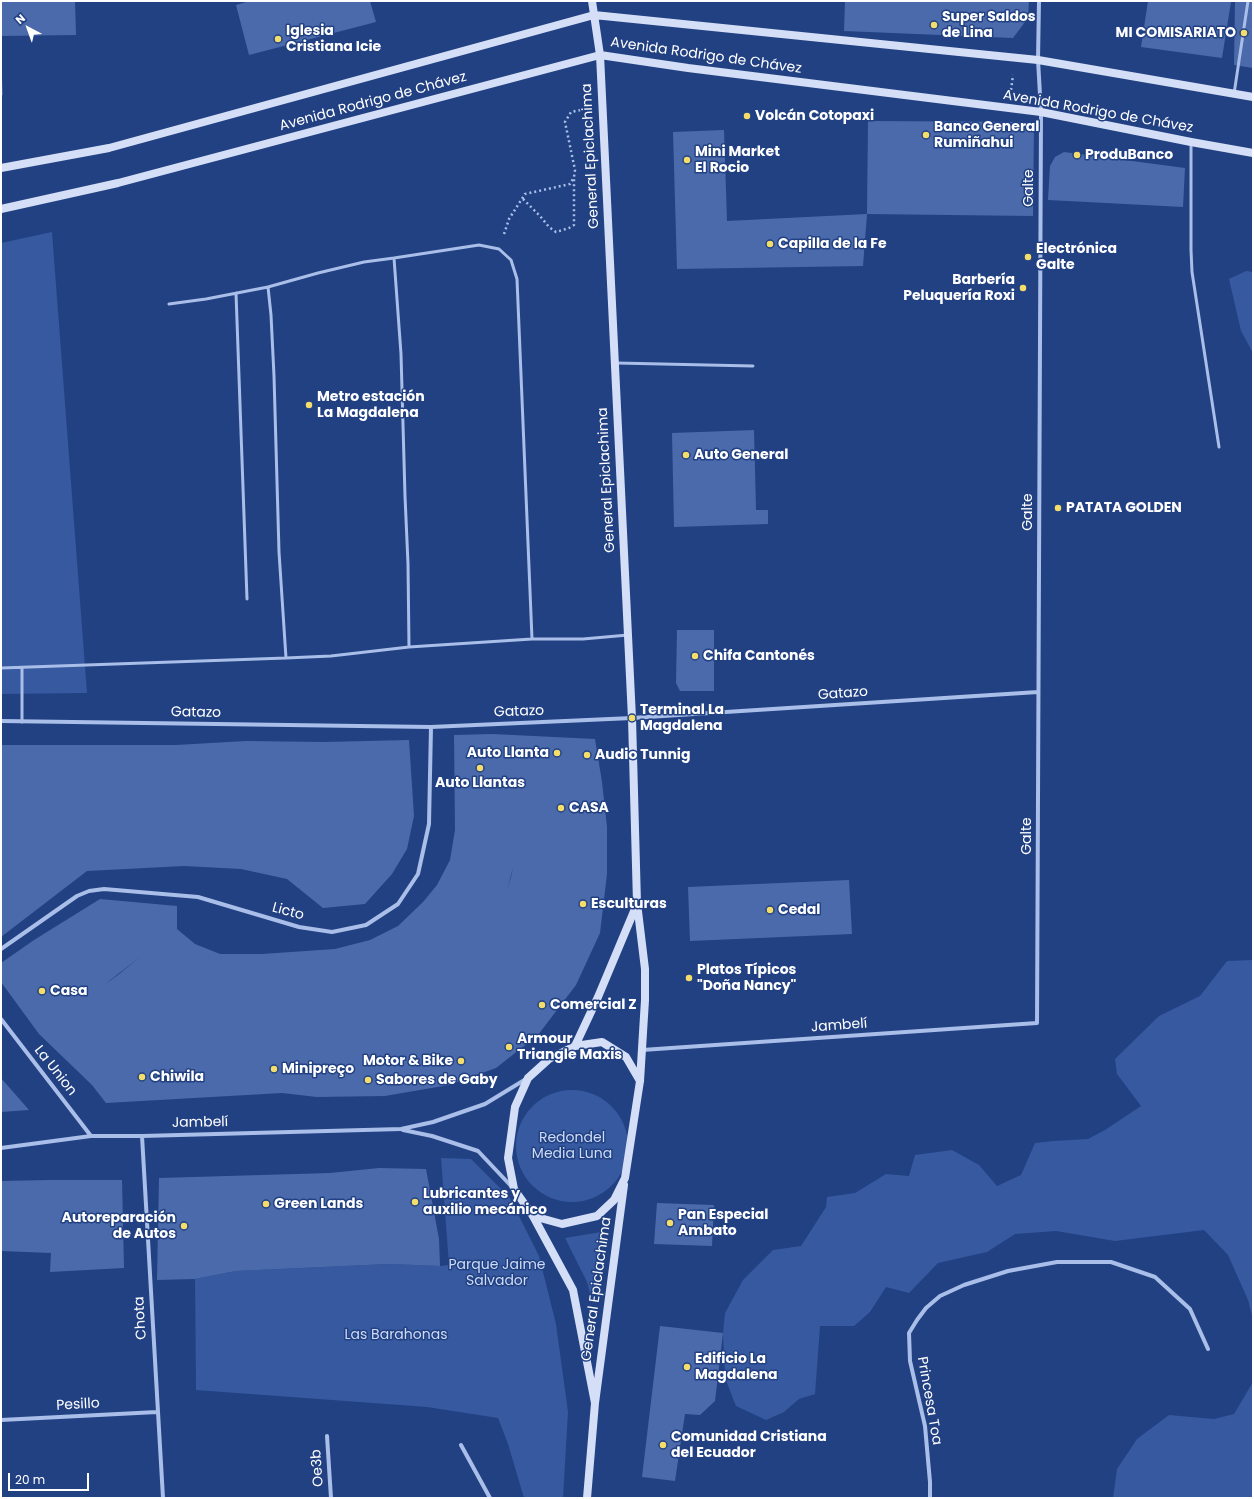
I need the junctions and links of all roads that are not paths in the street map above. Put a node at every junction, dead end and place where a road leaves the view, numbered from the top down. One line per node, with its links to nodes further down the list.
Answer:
1 (592, 1): 4 (main road, General Epiclachima)
2 (1039, 1): 6 (street, Galte)
3 (1248, 1): 7 (lane)
4 (594, 15): 5 (main road, General Epiclachima); 6 (main road, Avenida Rodrigo de Chávez); 12 (main road, Avenida Rodrigo de Chávez)
5 (600, 55): 9 (main road, Avenida Rodrigo de Chávez); 13 (main road, Avenida Rodrigo de Chávez); 18 (main road, General Epiclachima)
6 (1038, 60): 7 (main road, Avenida Rodrigo de Chávez); 9 (street, Galte)
7 (1234, 94): 8 (main road, Avenida Rodrigo de Chávez)
8 (1253, 97)
9 (1041, 112): 10 (main road, Avenida Rodrigo de Chávez); 28 (street, Galte)
10 (1191, 142): 11 (main road, Avenida Rodrigo de Chávez); 20 (lane)
11 (1253, 153)
12 (1, 168)
13 (1, 209)
14 (394, 258): 15 (lane); 23 (lane); 24 (lane)
15 (268, 287): 16 (lane); 25 (lane)
16 (236, 293): 17 (lane); 21 (lane)
17 (169, 304)
18 (615, 363): 19 (lane); 22 (main road, General Epiclachima)
19 (753, 366)
20 (1219, 447)
21 (247, 599)
22 (628, 635): 23 (lane); 29 (main road, General Epiclachima)
23 (532, 639): 24 (lane)
24 (409, 647): 25 (lane)
25 (286, 658): 27 (lane)
26 (1, 668): 27 (lane)
27 (22, 668): 31 (lane)
28 (1038, 692): 29 (street, Gatazo); 36 (street, Galte)
29 (632, 718): 32 (street, Gatazo); 33 (main road, General Epiclachima)
30 (1, 721): 31 (street, Gatazo)
31 (22, 722): 32 (street, Gatazo)
32 (431, 727): 34 (street, Licto)
33 (637, 903): 37 (main road, General Epiclachima); 38 (main road, General Epiclachima)
34 (1, 949)
35 (1, 1019): 42 (street, La Union)
36 (1037, 1023): 38 (street, Jambelí)
37 (575, 1046): 39 (main road); 40 (main road)
38 (642, 1050): 40 (main road, General Epiclachima)
39 (528, 1078): 41 (street, Jambelí); 46 (main road)
40 (640, 1081): 45 (main road)
41 (401, 1130): 43 (street, Jambelí); 46 (street, Jambelí)
42 (91, 1136): 43 (street, Jambelí); 44 (street, Jambelí)
43 (142, 1136): 50 (street, Chota)
44 (1, 1148)
45 (625, 1178): 47 (main road); 49 (main road, General Epiclachima)
46 (514, 1189): 47 (main road)
47 (533, 1216): 49 (main road, General Epiclachima)
48 (1208, 1348): 58 (street, Princesa Toa)
49 (595, 1402): 57 (main road, General Epiclachima)
50 (157, 1412): 51 (street, Pesillo); 54 (street, Chota)
51 (1, 1420)
52 (327, 1436): 55 (street, Oe3b)
53 (461, 1445): 56 (street)
54 (163, 1498)
55 (331, 1498)
56 (490, 1498)
57 (587, 1498)
58 (930, 1498)

